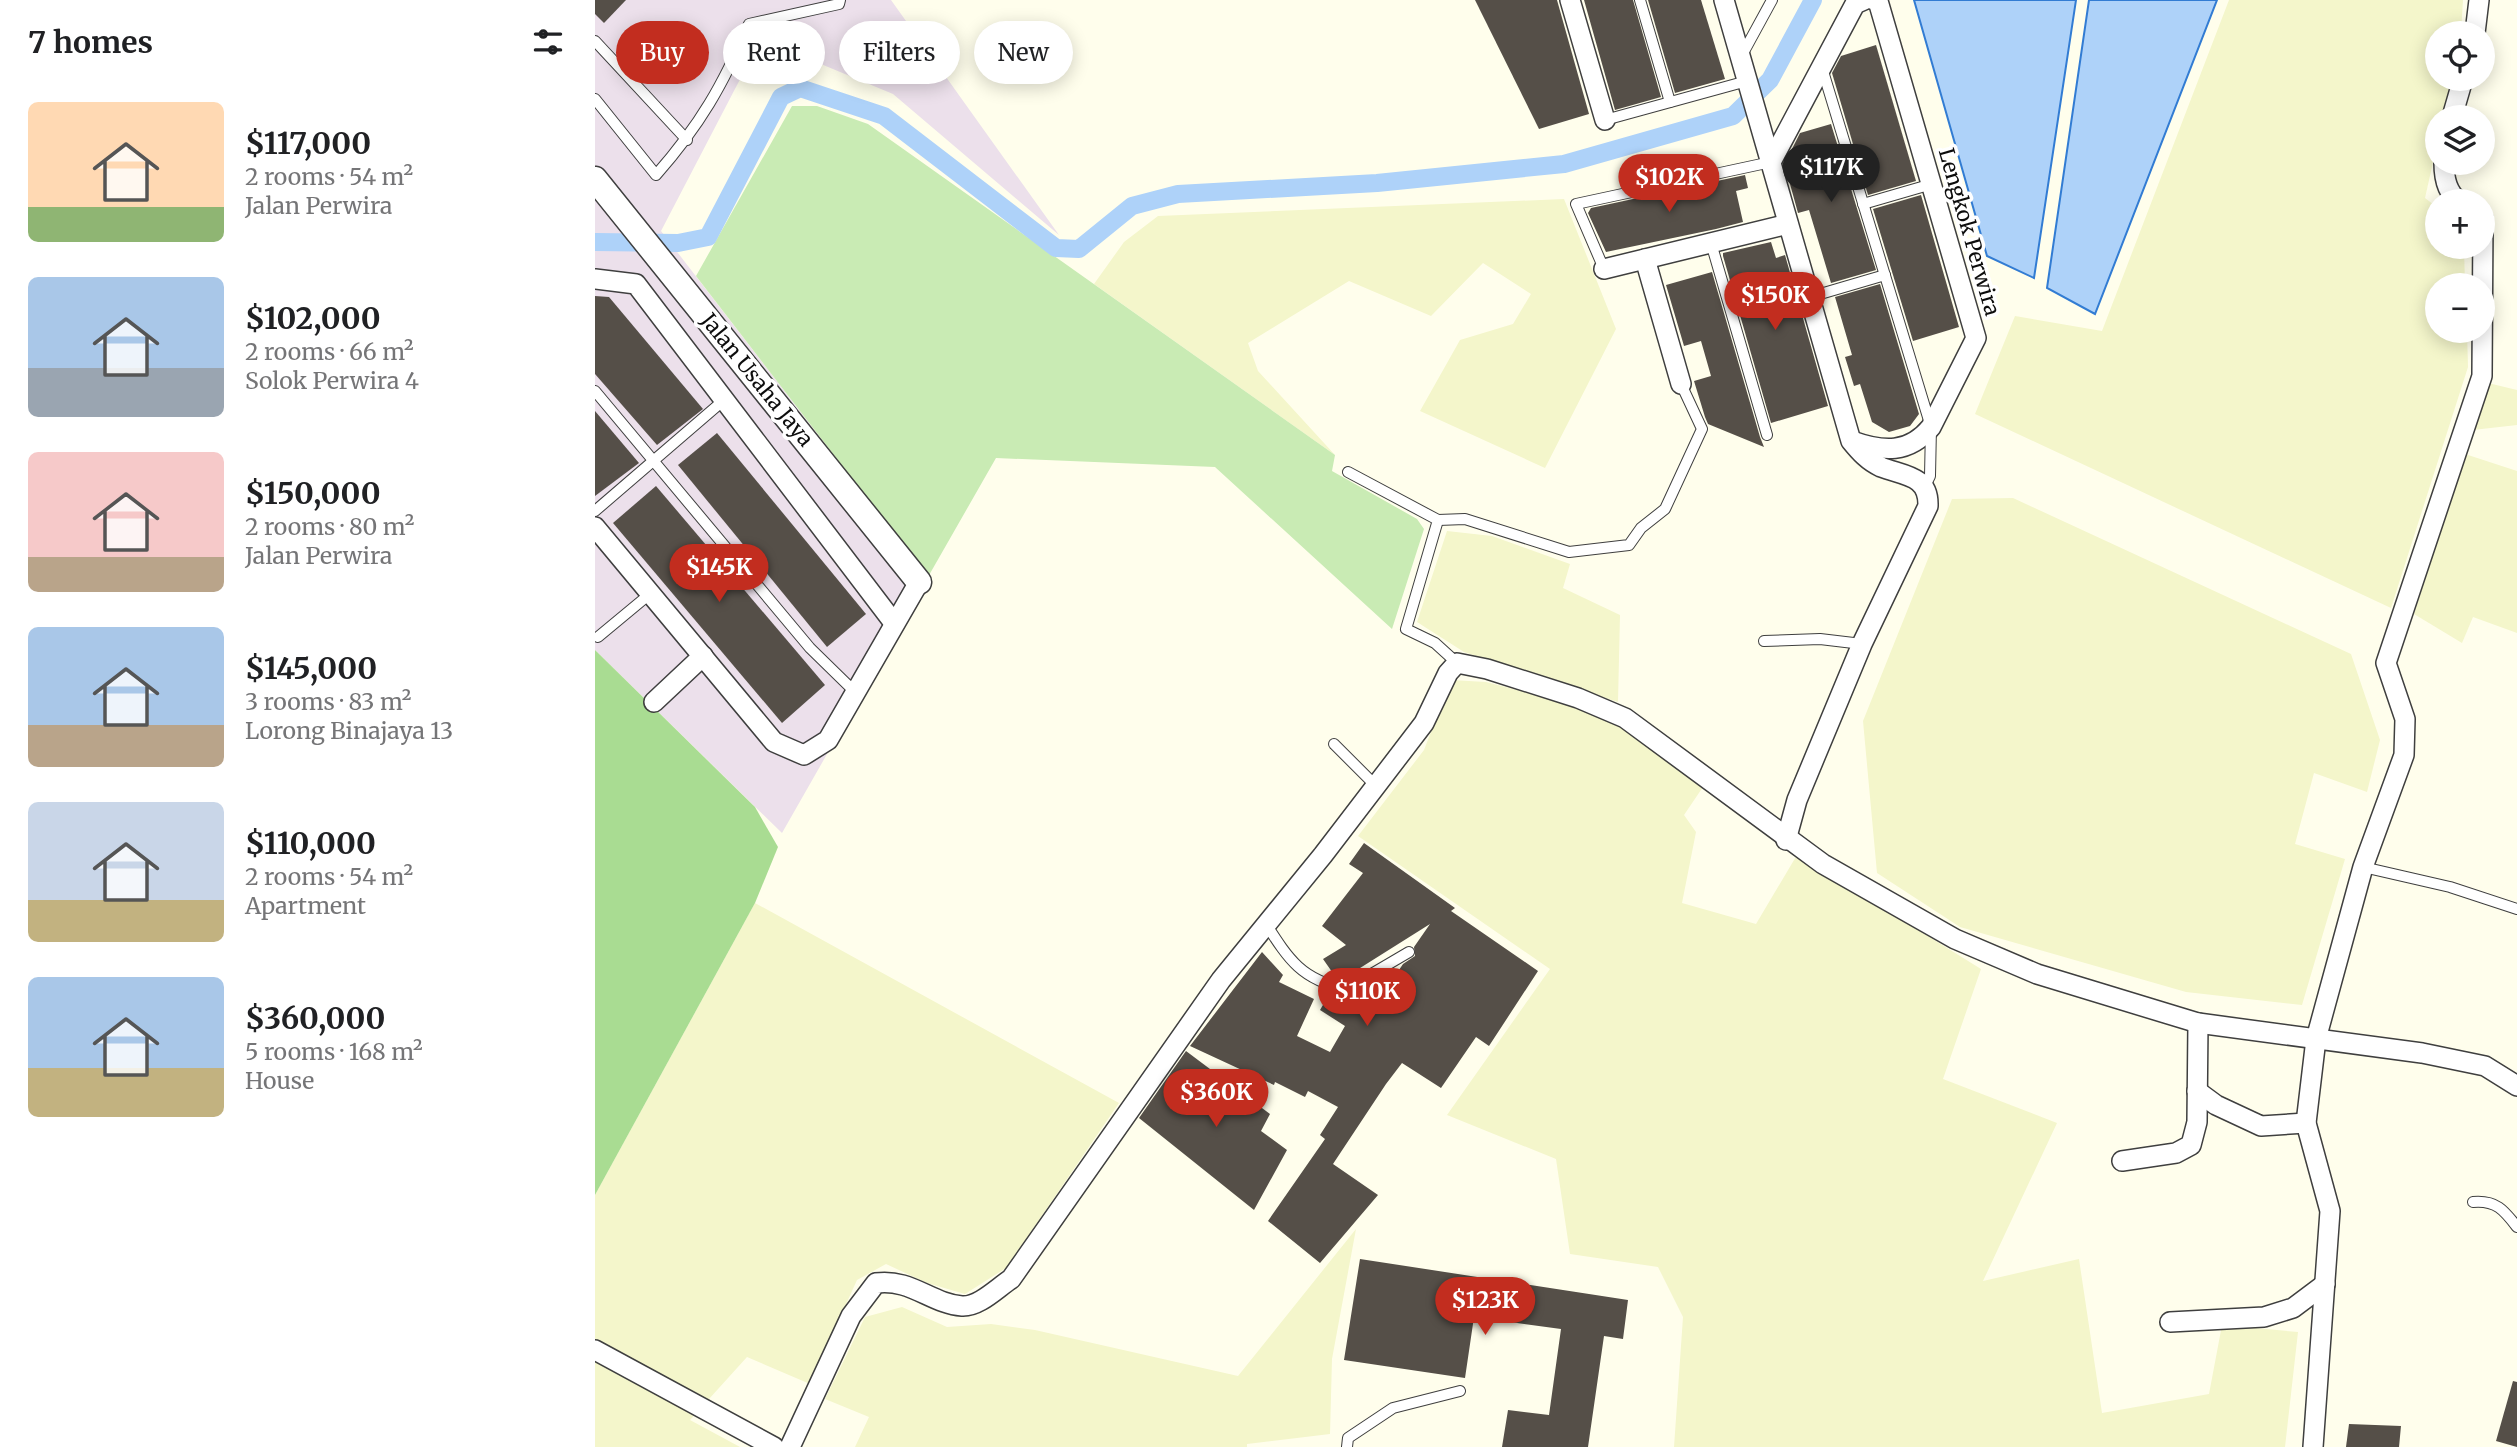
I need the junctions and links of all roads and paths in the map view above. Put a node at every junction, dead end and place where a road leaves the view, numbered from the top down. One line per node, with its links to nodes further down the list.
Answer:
1 (840, 0): 17 (lane)
2 (1570, 0): 16 (street)
3 (1640, 0): 15 (lane)
4 (1724, 0): 11 (street)
5 (1772, 0): 11 (lane)
6 (1864, 0): 12 (street)
7 (1874, 0): 20 (street, Lengkok Perwira)
8 (2479, 0): 9 (street)
9 (2476, 21)
10 (595, 41): 17 (lane)
11 (1740, 57): 13 (street)
12 (1822, 68): 18 (street); 21 (lane)
13 (1747, 81): 15 (lane); 18 (street)
14 (595, 99): 17 (lane)
15 (1670, 102): 16 (lane)
16 (1605, 120)
17 (687, 140)
18 (1771, 162): 22 (street); 26 (lane)
19 (595, 179): 42 (street, Jalan Usaha Jaya)
20 (1932, 184): 21 (lane); 33 (street, Lengkok Perwira)
21 (1863, 204): 27 (lane)
22 (1789, 224): 23 (street); 29 (street)
23 (1711, 243): 24 (street); 34 (lane)
24 (1645, 259): 26 (street); 30 (street)
25 (2483, 259): 55 (street)
26 (1604, 269)
27 (1885, 275): 29 (lane); 33 (lane)
28 (595, 279): 32 (street)
29 (1810, 297): 35 (street)
30 (1681, 384): 40 (lane)
31 (595, 391): 36 (lane)
32 (724, 400): 36 (lane); 44 (street)
33 (1931, 427): 35 (street, Lengkok Perwira); 38 (lane)
34 (1767, 435)
35 (1851, 441): 38 (street)
36 (654, 460): 39 (lane); 50 (lane)
37 (1348, 472): 40 (lane)
38 (1925, 486): 47 (street)
39 (595, 511)
40 (1438, 520): 49 (lane)
41 (595, 527): 43 (street)
42 (919, 582): 44 (street)
43 (651, 593): 45 (lane); 48 (street)
44 (894, 623): 50 (street)
45 (598, 637)
46 (1764, 641): 47 (lane)
47 (1862, 643): 54 (street)
48 (703, 656): 50 (street); 51 (street)
49 (1457, 663): 53 (street); 54 (street)
50 (855, 692)
51 (654, 702)
52 (1334, 744): 53 (lane)
53 (1376, 786): 57 (street)
54 (1786, 840): 59 (street)
55 (2363, 867): 56 (lane); 60 (street)
56 (2517, 909)
57 (1266, 924): 58 (lane); 72 (street)
58 (1409, 952)
59 (2199, 1023): 60 (street); 62 (street)
60 (2316, 1039): 61 (street); 63 (street)
61 (2517, 1086)
62 (2197, 1091): 63 (street); 64 (street)
63 (2306, 1123): 67 (street)
64 (2122, 1161)
65 (2473, 1202): 66 (lane)
66 (2517, 1227)
67 (2325, 1284): 68 (street); 74 (street)
68 (2170, 1322)
69 (595, 1350): 71 (street)
70 (1460, 1391): 73 (lane)
71 (774, 1447)
72 (790, 1447)
73 (1347, 1447)
74 (2313, 1447)

